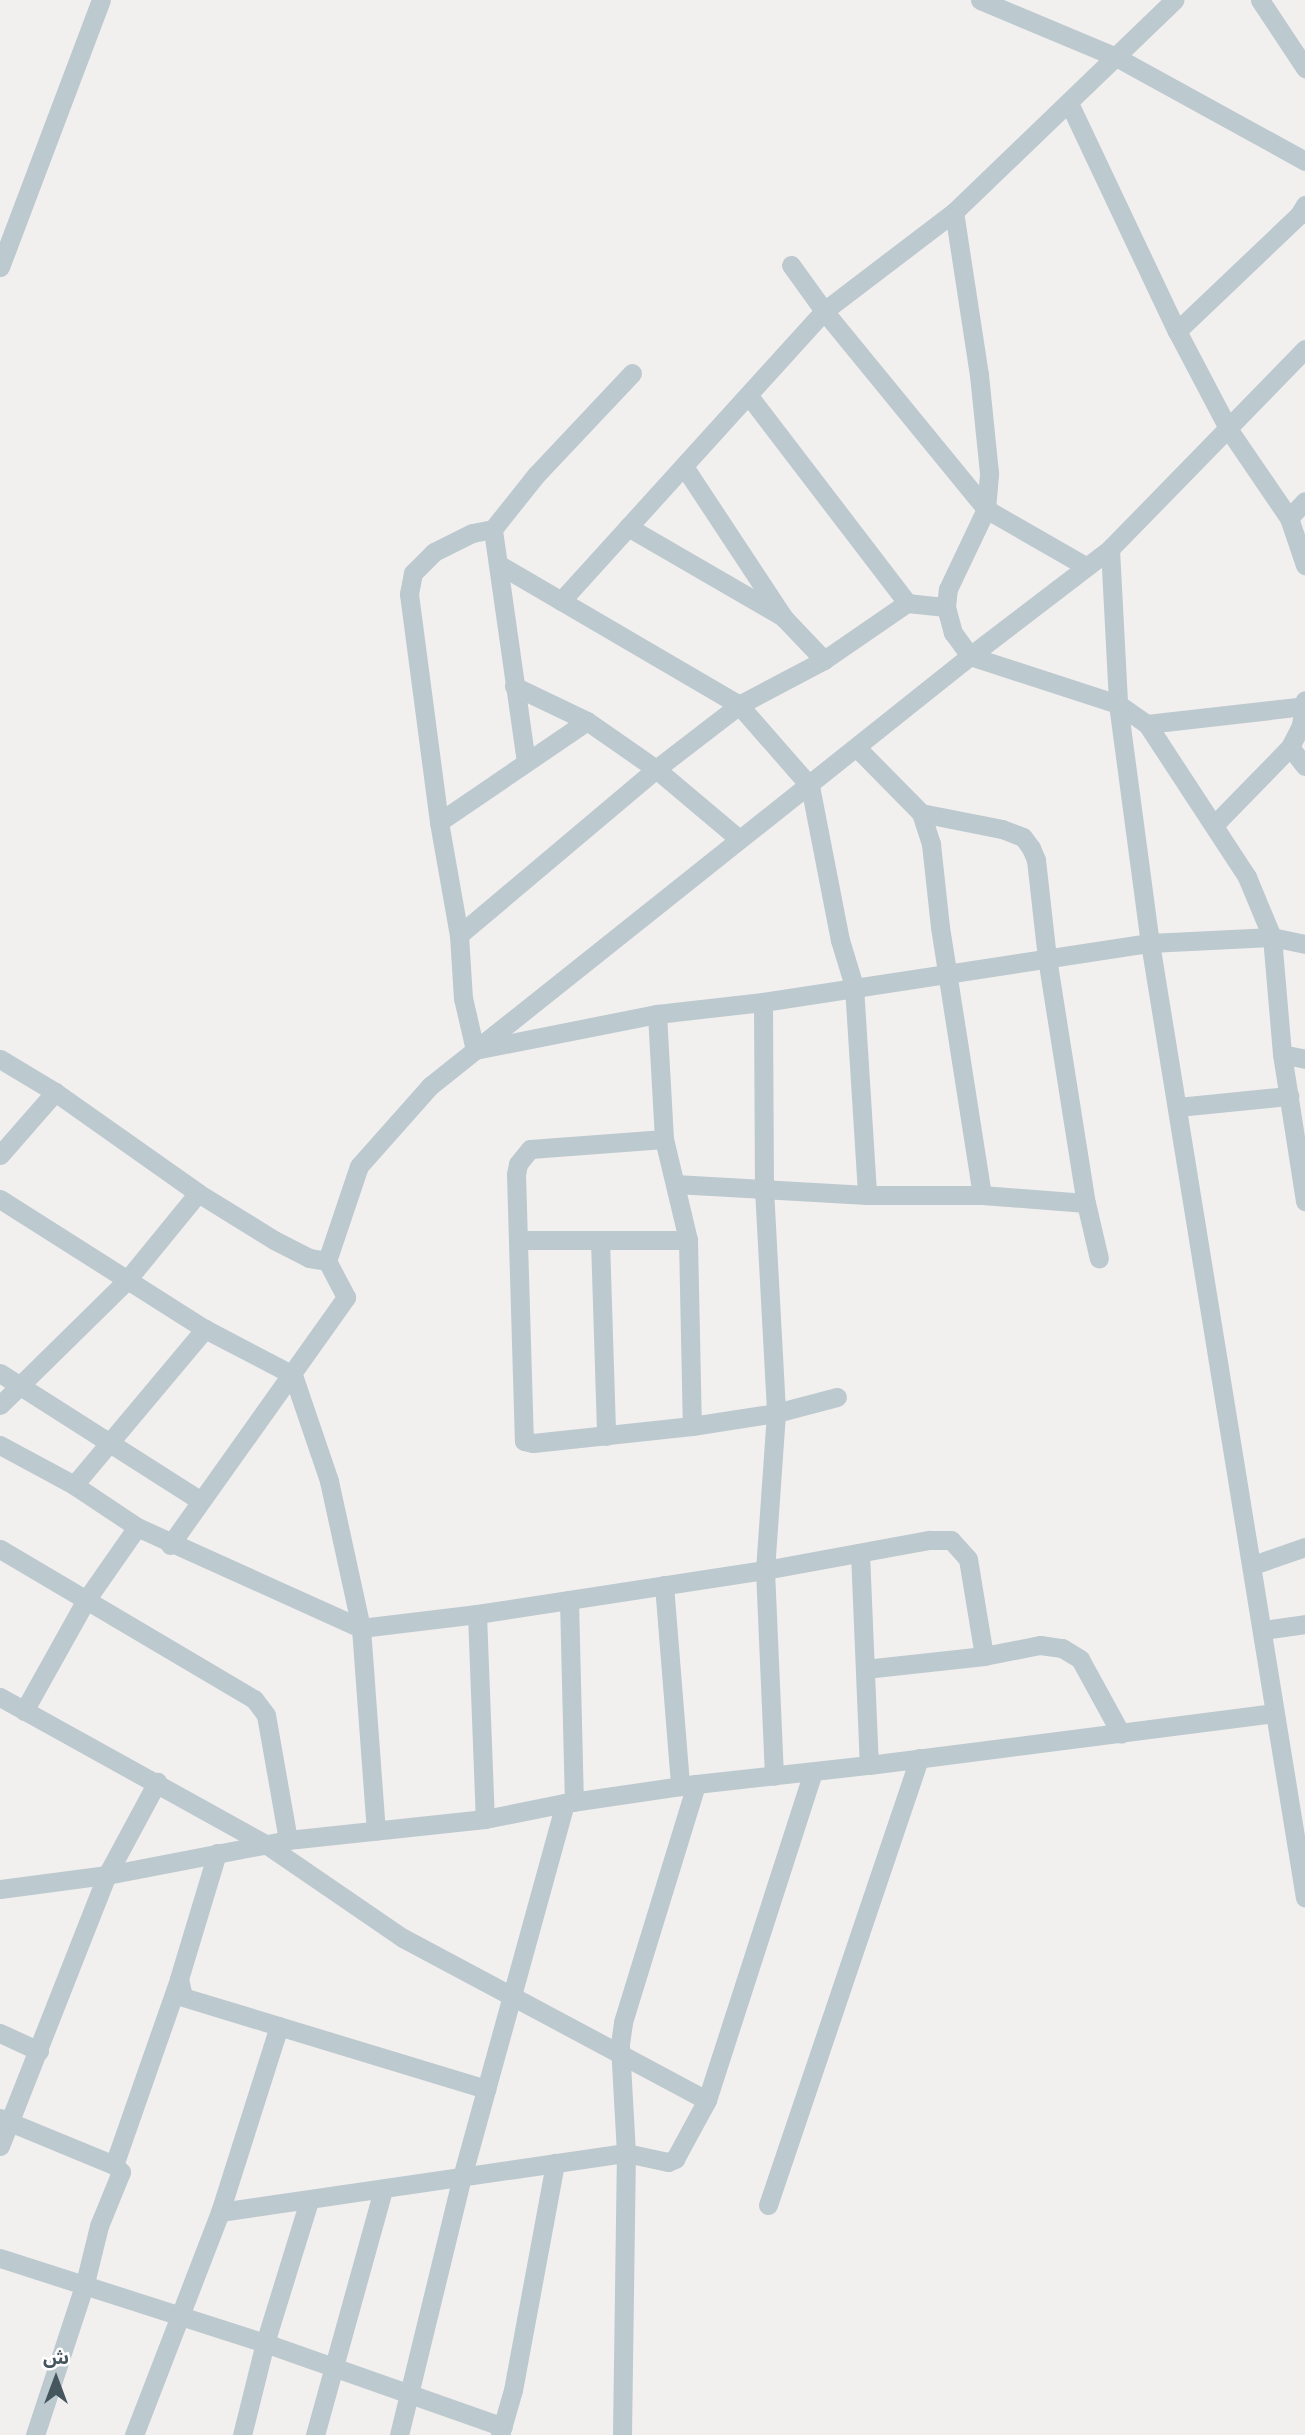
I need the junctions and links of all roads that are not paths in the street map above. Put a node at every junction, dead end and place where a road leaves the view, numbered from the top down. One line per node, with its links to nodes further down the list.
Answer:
1 (101, 0): 12 (street)
2 (980, 0): 5 (street)
3 (1174, 0): 5 (street)
4 (1260, 0): 6 (street)
5 (1116, 57): 7 (street); 8 (street)
6 (1305, 68)
7 (1069, 103): 10 (street); 14 (street)
8 (1305, 161)
9 (1305, 205): 14 (street)
10 (954, 212): 13 (street); 21 (street)
11 (791, 265): 13 (street)
12 (0, 267)
13 (824, 311): 17 (street); 21 (street)
14 (1177, 331): 18 (street)
15 (1305, 349): 18 (street)
16 (632, 373): 24 (street)
17 (749, 396): 19 (street); 30 (street)
18 (1229, 430): 22 (street); 25 (street)
19 (685, 468): 23 (street); 32 (street)
20 (1305, 501): 22 (street)
21 (986, 509): 28 (street); 31 (street)
22 (1297, 518): 27 (street)
23 (628, 527): 29 (street); 32 (street)
24 (493, 529): 26 (street); 49 (street)
25 (1110, 549): 28 (street); 38 (street)
26 (498, 564): 29 (street); 35 (street)
27 (1305, 565)
28 (1085, 566): 33 (street)
29 (561, 601): 37 (street)
30 (907, 603): 31 (street); 34 (street)
31 (946, 607): 33 (street)
32 (784, 618): 34 (street)
33 (970, 656): 38 (street); 43 (street)
34 (824, 660): 37 (street)
35 (514, 685): 40 (street); 44 (street)
36 (1305, 700): 39 (street)
37 (739, 705): 46 (street); 47 (street)
38 (1118, 705): 41 (street); 54 (street)
39 (1304, 706): 41 (street); 42 (street)
40 (587, 721): 44 (street); 46 (street)
41 (1147, 724): 50 (street)
42 (1290, 747): 45 (street); 50 (street)
43 (857, 748): 47 (street); 48 (street)
44 (526, 762): 49 (street)
45 (1305, 766)
46 (656, 769): 51 (street); 52 (street)
47 (810, 786): 51 (street); 58 (street)
48 (921, 813): 56 (street); 57 (street)
49 (439, 822): 52 (street)
50 (1214, 825): 53 (street)
51 (739, 839): 61 (street)
52 (459, 935): 61 (street)
53 (1272, 937): 54 (street); 55 (street); 62 (street)
54 (1150, 943): 56 (street); 67 (street)
55 (1305, 944)
56 (1047, 958): 57 (street); 77 (street)
57 (950, 974): 58 (street); 74 (street)
58 (854, 986): 59 (street); 73 (street)
59 (763, 1002): 60 (street); 71 (street)
60 (657, 1014): 61 (street); 68 (street)
61 (475, 1050): 82 (street)
62 (1282, 1054): 64 (street); 66 (street)
63 (0, 1059): 65 (street)
64 (1305, 1059)
65 (55, 1092): 69 (street); 72 (street)
66 (1289, 1096): 67 (street); 76 (street)
67 (1178, 1107): 102 (street)
68 (664, 1139): 70 (street); 78 (street)
69 (0, 1155)
70 (675, 1184): 71 (street); 80 (street)
71 (764, 1189): 73 (street); 90 (street)
72 (198, 1194): 82 (street); 83 (street)
73 (867, 1195): 74 (street)
74 (982, 1195): 77 (street)
75 (0, 1199): 83 (street)
76 (1305, 1201)
77 (1086, 1203): 81 (street)
78 (519, 1240): 79 (street); 92 (street)
79 (600, 1240): 80 (street); 92 (street)
80 (688, 1240): 91 (street)
81 (1099, 1259)
82 (327, 1261): 86 (street)
83 (127, 1280): 84 (street); 87 (street)
84 (205, 1329): 86 (street); 93 (street)
85 (0, 1373): 87 (street)
86 (293, 1375): 96 (street); 109 (street)
87 (20, 1385): 89 (street); 93 (street)
88 (837, 1397): 90 (street)
89 (0, 1405)
90 (776, 1413): 91 (street); 103 (street)
91 (692, 1426): 92 (street)
92 (606, 1436)
93 (108, 1441): 95 (street); 96 (street)
94 (0, 1445): 95 (street)
95 (74, 1485): 97 (street)
96 (201, 1501): 98 (street)
97 (137, 1527): 98 (street); 105 (street)
98 (170, 1545): 109 (street)
99 (1305, 1547): 102 (street)
100 (0, 1549): 105 (street)
101 (860, 1553): 103 (street); 111 (street); 112 (street)
102 (1253, 1565): 110 (street)
103 (765, 1570): 104 (street); 120 (street)
104 (664, 1585): 106 (street); 122 (street)
105 (86, 1600): 114 (street); 126 (street)
106 (569, 1600): 107 (street); 123 (street)
107 (477, 1614): 109 (street); 124 (street)
108 (1305, 1624): 110 (street)
109 (361, 1628): 125 (street)
110 (1263, 1630): 115 (street)
111 (984, 1656): 112 (street); 116 (street)
112 (865, 1670): 118 (street)
113 (0, 1697): 114 (street)
114 (24, 1711): 121 (street)
115 (1273, 1713): 116 (street); 128 (street)
116 (1121, 1734): 117 (street)
117 (919, 1758): 118 (street); 149 (street)
118 (869, 1765): 119 (street)
119 (813, 1772): 120 (street); 140 (street)
120 (774, 1776): 122 (street)
121 (157, 1782): 127 (street); 130 (street)
122 (688, 1785): 123 (street); 138 (street)
123 (569, 1802): 124 (street); 134 (street)
124 (485, 1819): 125 (street)
125 (376, 1830): 126 (street)
126 (288, 1840): 127 (street)
127 (267, 1844): 129 (street); 134 (street)
128 (1302, 1844): 132 (street)
129 (217, 1853): 130 (street); 133 (street)
130 (107, 1875): 131 (street); 137 (street)
131 (0, 1889)
132 (1305, 1898)
133 (179, 1979): 135 (street); 145 (street)
134 (510, 1995): 138 (street); 139 (street)
135 (279, 2026): 139 (street); 150 (street)
136 (0, 2033): 137 (street)
137 (39, 2051): 141 (street)
138 (623, 2057): 140 (street); 143 (street)
139 (486, 2089): 146 (street)
140 (707, 2099): 143 (street)
141 (5, 2120): 142 (street); 145 (street)
142 (0, 2146)
143 (626, 2153): 144 (street); 163 (street)
144 (555, 2163): 146 (street); 157 (street)
145 (114, 2165): 152 (street)
146 (462, 2177): 147 (street); 156 (street)
147 (383, 2190): 148 (street); 155 (street)
148 (309, 2201): 150 (street); 154 (street)
149 (768, 2205)
150 (220, 2212): 153 (street)
151 (0, 2258): 152 (street)
152 (85, 2283): 153 (street); 158 (street)
153 (179, 2315): 154 (street); 159 (street)
154 (265, 2343): 155 (street); 160 (street)
155 (334, 2367): 156 (street); 161 (street)
156 (409, 2392): 157 (street); 162 (street)
157 (501, 2431)
158 (35, 2435)
159 (134, 2435)
160 (242, 2435)
161 (315, 2435)
162 (399, 2435)
163 (622, 2435)

